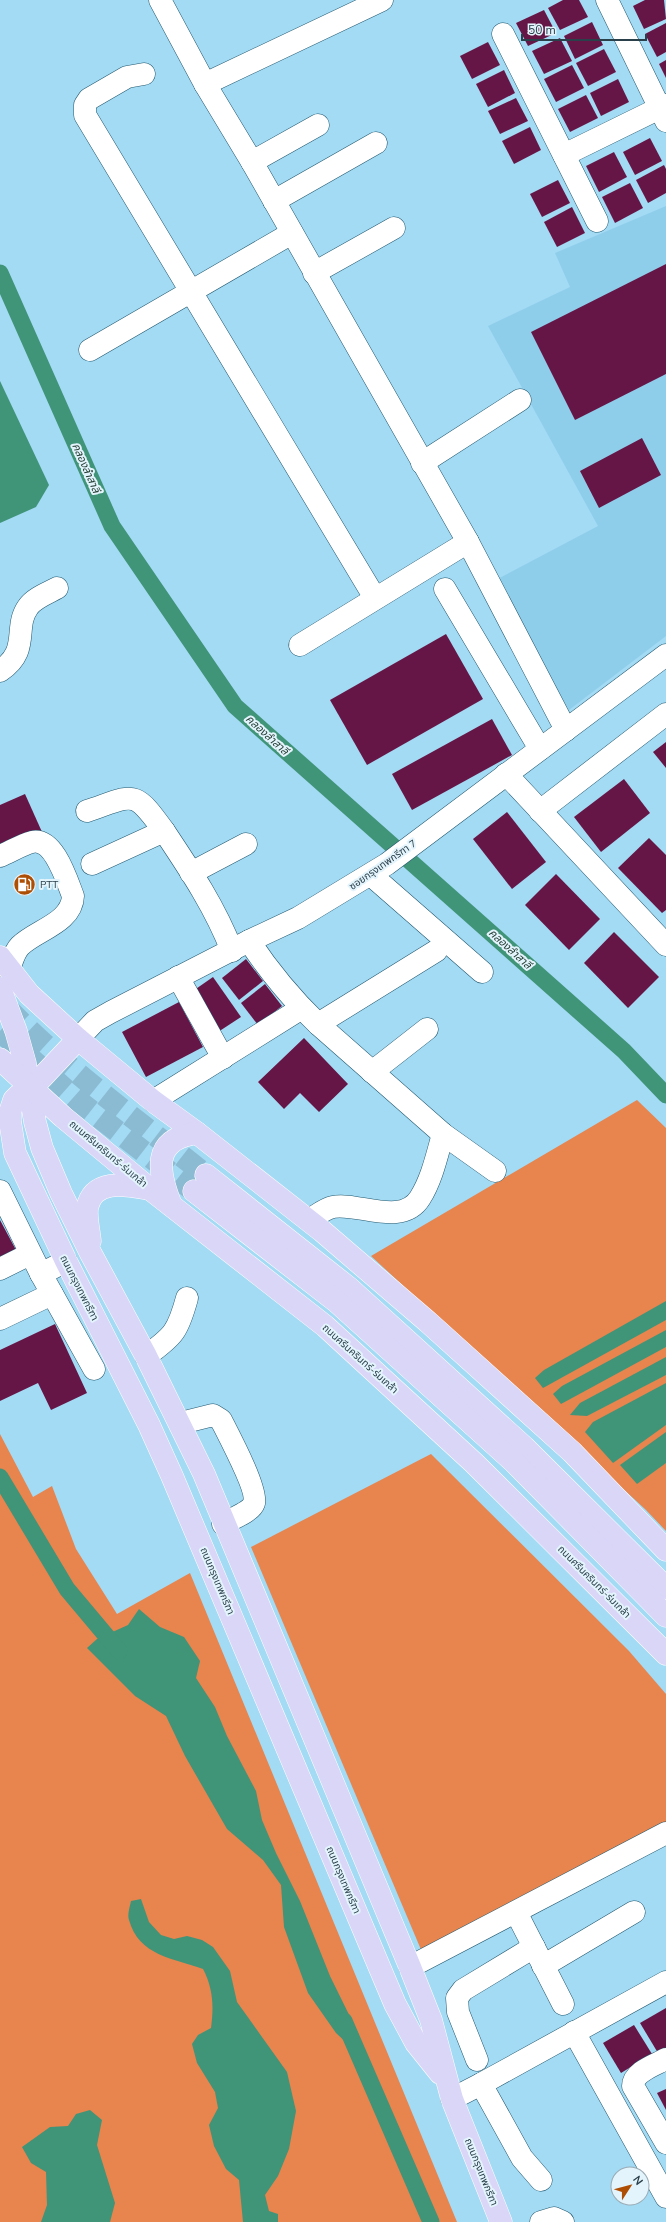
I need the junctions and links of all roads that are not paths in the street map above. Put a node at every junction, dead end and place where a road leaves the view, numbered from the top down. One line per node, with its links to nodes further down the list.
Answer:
1 (160, 0): 6 (street)
2 (382, 0): 6 (street)
3 (607, 0): 7 (street)
4 (503, 34): 10 (street)
5 (144, 74): 17 (street)
6 (205, 84): 11 (street)
7 (664, 112): 10 (street)
8 (318, 125): 11 (street)
9 (376, 142): 12 (street)
10 (564, 156): 13 (street)
11 (252, 162): 12 (street)
12 (274, 201): 15 (street)
13 (597, 221)
14 (394, 228): 16 (street)
15 (292, 233): 16 (street); 17 (street)
16 (314, 272): 20 (street)
17 (190, 293): 18 (street); 24 (street)
18 (90, 350)
19 (520, 400): 20 (street)
20 (422, 463): 21 (street)
21 (468, 542): 24 (street); 29 (street)
22 (57, 588): 27 (street)
23 (444, 589): 30 (street)
24 (375, 598): 25 (street)
25 (300, 645)
26 (666, 655): 29 (street, ซอยกรุงเทพกรีฑา 7)
27 (0, 671)
28 (666, 714): 33 (street)
29 (566, 730): 30 (street, ซอยกรุงเทพกรีฑา 7)
30 (540, 749): 31 (street, ซอยกรุงเทพกรีฑา 7)
31 (506, 774): 33 (street); 38 (street, ซอยกรุงเทพกรีฑา 7)
32 (87, 810): 34 (street)
33 (540, 811): 40 (street)
34 (164, 830): 37 (street); 39 (street)
35 (246, 844): 39 (street)
36 (0, 856): 43 (street)
37 (92, 864)
38 (379, 870): 41 (street, ซอยกรุงเทพกรีฑา 7); 44 (street)
39 (192, 873): 41 (street)
40 (666, 945)
41 (240, 946): 45 (street, ซอยกรุงเทพกรีฑา 7); 47 (street)
42 (436, 952): 48 (street)
43 (5, 963): 50 (main road)
44 (482, 972)
45 (178, 977): 50 (street, ซอยกรุงเทพกรีฑา 7); 51 (street)
46 (0, 988): 54 (main road)
47 (302, 1008): 48 (street); 51 (street)
48 (318, 1024): 53 (street)
49 (427, 1029): 53 (street)
50 (78, 1039): 54 (main road, ถนนกรุงเทพกรีฑา); 55 (main road)
51 (223, 1058): 55 (street)
52 (0, 1059): 54 (main road)
53 (372, 1072): 58 (street)
54 (31, 1089): 59 (main road, ถนนกรุงเทพกรีฑา); 61 (main road, ถนนศรีนครินทร์-ร่มเกล้า); 65 (main road, ถนนกรุงเทพกรีฑา)
55 (153, 1101): 57 (main road)
56 (0, 1121): 59 (main road)
57 (197, 1133): 63 (main road); 64 (main road)
58 (443, 1134): 60 (street); 64 (street)
59 (15, 1153): 67 (main road, ถนนกรุงเทพกรีฑา)
60 (495, 1171)
61 (150, 1189): 63 (main road, ถนนศรีนครินทร์-ร่มเกล้า); 65 (main road)
62 (0, 1191): 66 (street)
63 (171, 1205): 82 (main road, ถนนศรีนครินทร์-ร่มเกล้า)
64 (309, 1220): 77 (main road)
65 (90, 1252): 73 (main road, ถนนกรุงเทพกรีฑา)
66 (30, 1254): 68 (street); 69 (street)
67 (66, 1261): 69 (street); 79 (main road, ถนนกรุงเทพกรีฑา)
68 (0, 1270)
69 (41, 1274): 70 (street)
70 (52, 1294): 72 (street); 74 (street)
71 (187, 1298): 73 (street)
72 (0, 1319)
73 (146, 1356): 75 (main road, ถนนกรุงเทพกรีฑา)
74 (94, 1369)
75 (180, 1423): 76 (main road, ถนนกรุงเทพกรีฑา); 76 (street)
76 (223, 1524): 78 (main road, ถนนกรุงเทพกรีฑา)
77 (666, 1550)
78 (240, 1562): 79 (main road); 87 (main road, ถนนกรุงเทพกรีฑา)
79 (214, 1575): 93 (main road, ถนนกรุงเทพกรีฑา)
80 (666, 1588): 81 (main road)
81 (666, 1616)
82 (666, 1654)
83 (666, 1833): 84 (street)
84 (516, 1912): 86 (street); 87 (street)
85 (634, 1912): 86 (street)
86 (539, 1957): 89 (street); 92 (street)
87 (410, 1967): 93 (main road, ถนนกรุงเทพกรีฑา)
88 (666, 1982): 90 (street)
89 (563, 2004)
90 (574, 2032): 94 (street); 98 (street)
91 (666, 2059): 96 (street)
92 (477, 2060)
93 (445, 2078): 95 (main road, ถนนกรุงเทพกรีฑา)
94 (482, 2084): 95 (street); 97 (street)
95 (452, 2099): 99 (main road, ถนนกรุงเทพกรีฑา)
96 (666, 2143)
97 (541, 2180)
98 (666, 2197)
99 (501, 2222)
100 (541, 2222): 101 (street)
101 (563, 2222)

